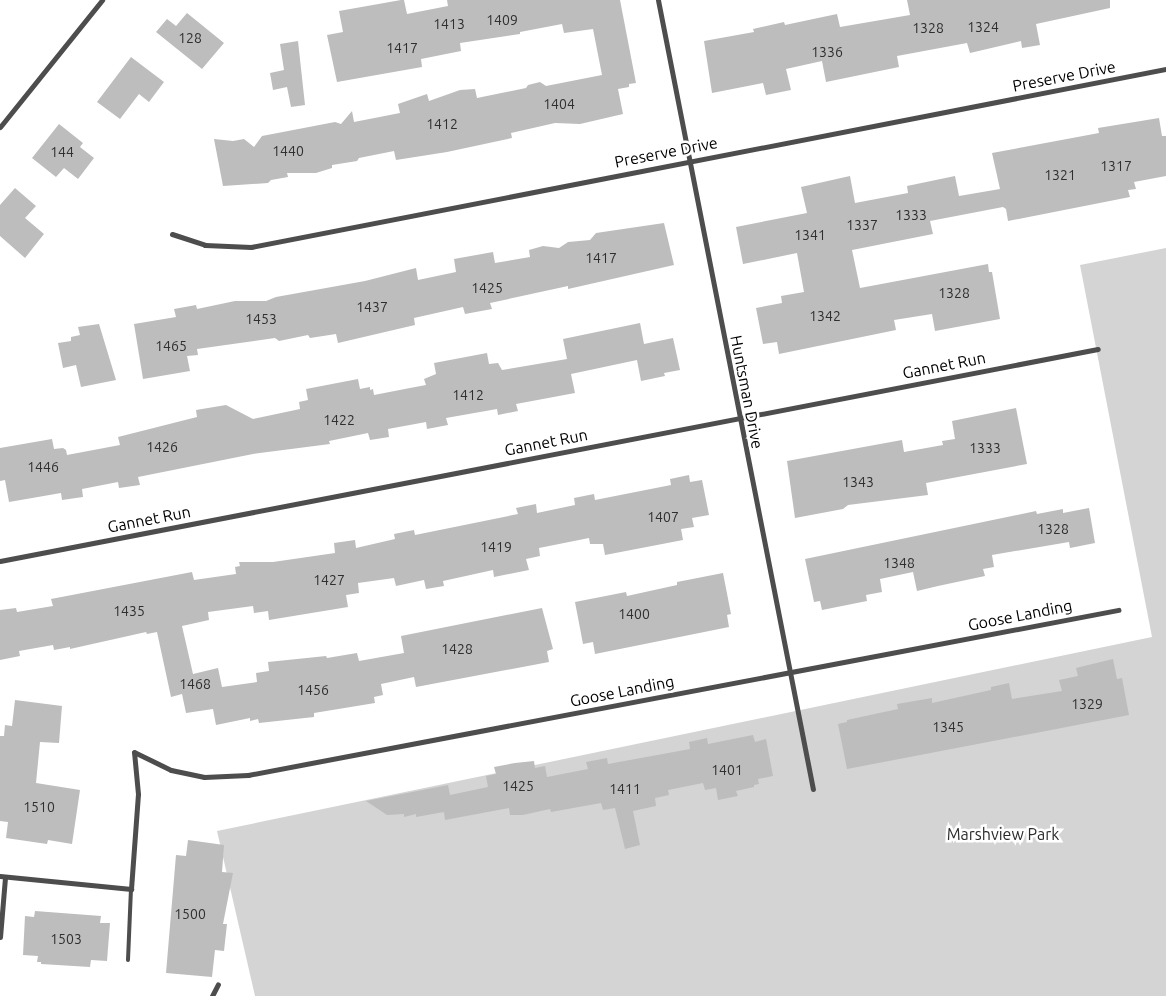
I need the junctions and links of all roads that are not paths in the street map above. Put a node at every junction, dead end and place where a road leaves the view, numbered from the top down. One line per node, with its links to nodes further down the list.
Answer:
1 (102, 0): 4 (street)
2 (658, 0): 5 (street, Huntsman Drive)
3 (1166, 69): 5 (street, Preserve Drive)
4 (0, 127)
5 (690, 160): 6 (street, Preserve Drive); 8 (street, Huntsman Drive)
6 (172, 234)
7 (1098, 349): 8 (street, Gannet Run)
8 (740, 418): 9 (street, Gannet Run); 11 (street, Huntsman Drive)
9 (0, 561)
10 (1118, 610): 11 (street, Goose Landing)
11 (790, 672): 12 (street, Huntsman Drive); 14 (street, Goose Landing)
12 (813, 790)
13 (2, 876): 14 (street); 15 (street)
14 (131, 890): 16 (lane)
15 (0, 937)
16 (128, 960)
17 (218, 984): 18 (street)
18 (212, 996)

